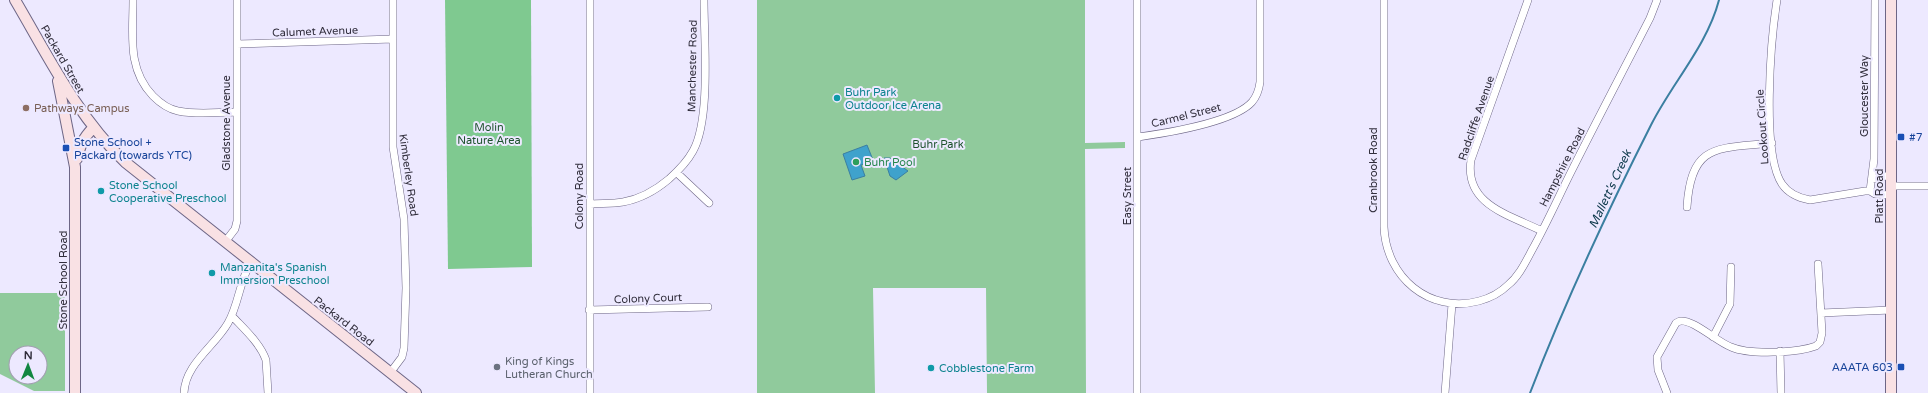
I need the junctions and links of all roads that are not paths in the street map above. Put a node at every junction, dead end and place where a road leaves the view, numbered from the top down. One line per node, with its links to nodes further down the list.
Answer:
1 (15, 0): 17 (main road, Packard Street)
2 (133, 0): 18 (street)
3 (237, 0): 16 (street, Gladstone Avenue)
4 (393, 0): 15 (street, Kimberley Road)
5 (590, 0): 30 (street, Colony Road)
6 (704, 0): 23 (street, Manchester Road)
7 (1137, 0): 20 (street, Easy Street)
8 (1260, 0): 20 (street, Carmel Street)
9 (1384, 0): 37 (street, Cranbrook Road)
10 (1528, 0): 32 (street, Radcliffe Avenue)
11 (1657, 0): 32 (street, Hampshire Road)
12 (1777, 0): 21 (street, Lookout Circle)
13 (1875, 0): 25 (street, Gloucester Way)
14 (1891, 0): 24 (main road, Platt Road)
15 (392, 40): 16 (street, Calumet Avenue); 45 (street, Kimberley Road)
16 (237, 44): 18 (street, Gladstone Avenue)
17 (57, 73): 19 (main road, Packard Street); 22 (main road)
18 (237, 112): 33 (street, Gladstone Avenue)
19 (93, 128): 22 (main road); 33 (main road, Packard Road)
20 (1138, 137): 51 (street, Easy Street)
21 (1772, 143): 28 (street, Lookout Circle); 31 (street)
22 (75, 167): 46 (main road, Stone School Road)
23 (677, 173): 29 (street); 30 (street, Manchester Road)
24 (1891, 175): 25 (street); 27 (main road, Platt Road)
25 (1872, 180): 28 (street, Gloucester Way)
26 (1928, 186): 27 (street, Lookout Circle)
27 (1891, 190): 28 (street, Lookout Circle); 40 (main road, Platt Road)
28 (1870, 191)
29 (709, 203)
30 (590, 204): 39 (street, Colony Road)
31 (1687, 207)
32 (1542, 231): 37 (street, Hampshire Road)
33 (225, 242): 34 (main road, Packard Road)
34 (251, 262): 42 (street); 45 (main road, Packard Road)
35 (1818, 264): 41 (street)
36 (1731, 267): 43 (street)
37 (1452, 304): 52 (street)
38 (708, 307): 39 (street, Colony Court)
39 (589, 310): 50 (street, Colony Road)
40 (1891, 310): 41 (street); 55 (main road, Platt Road)
41 (1821, 313): 44 (street)
42 (232, 316): 47 (street); 48 (street)
43 (1713, 337): 44 (street); 53 (street)
44 (1780, 351): 54 (street)
45 (390, 373): 49 (main road, Packard Road)
46 (75, 393)
47 (184, 393)
48 (268, 393)
49 (416, 393)
50 (590, 393)
51 (1137, 393)
52 (1445, 393)
53 (1667, 393)
54 (1781, 393)
55 (1891, 393)

